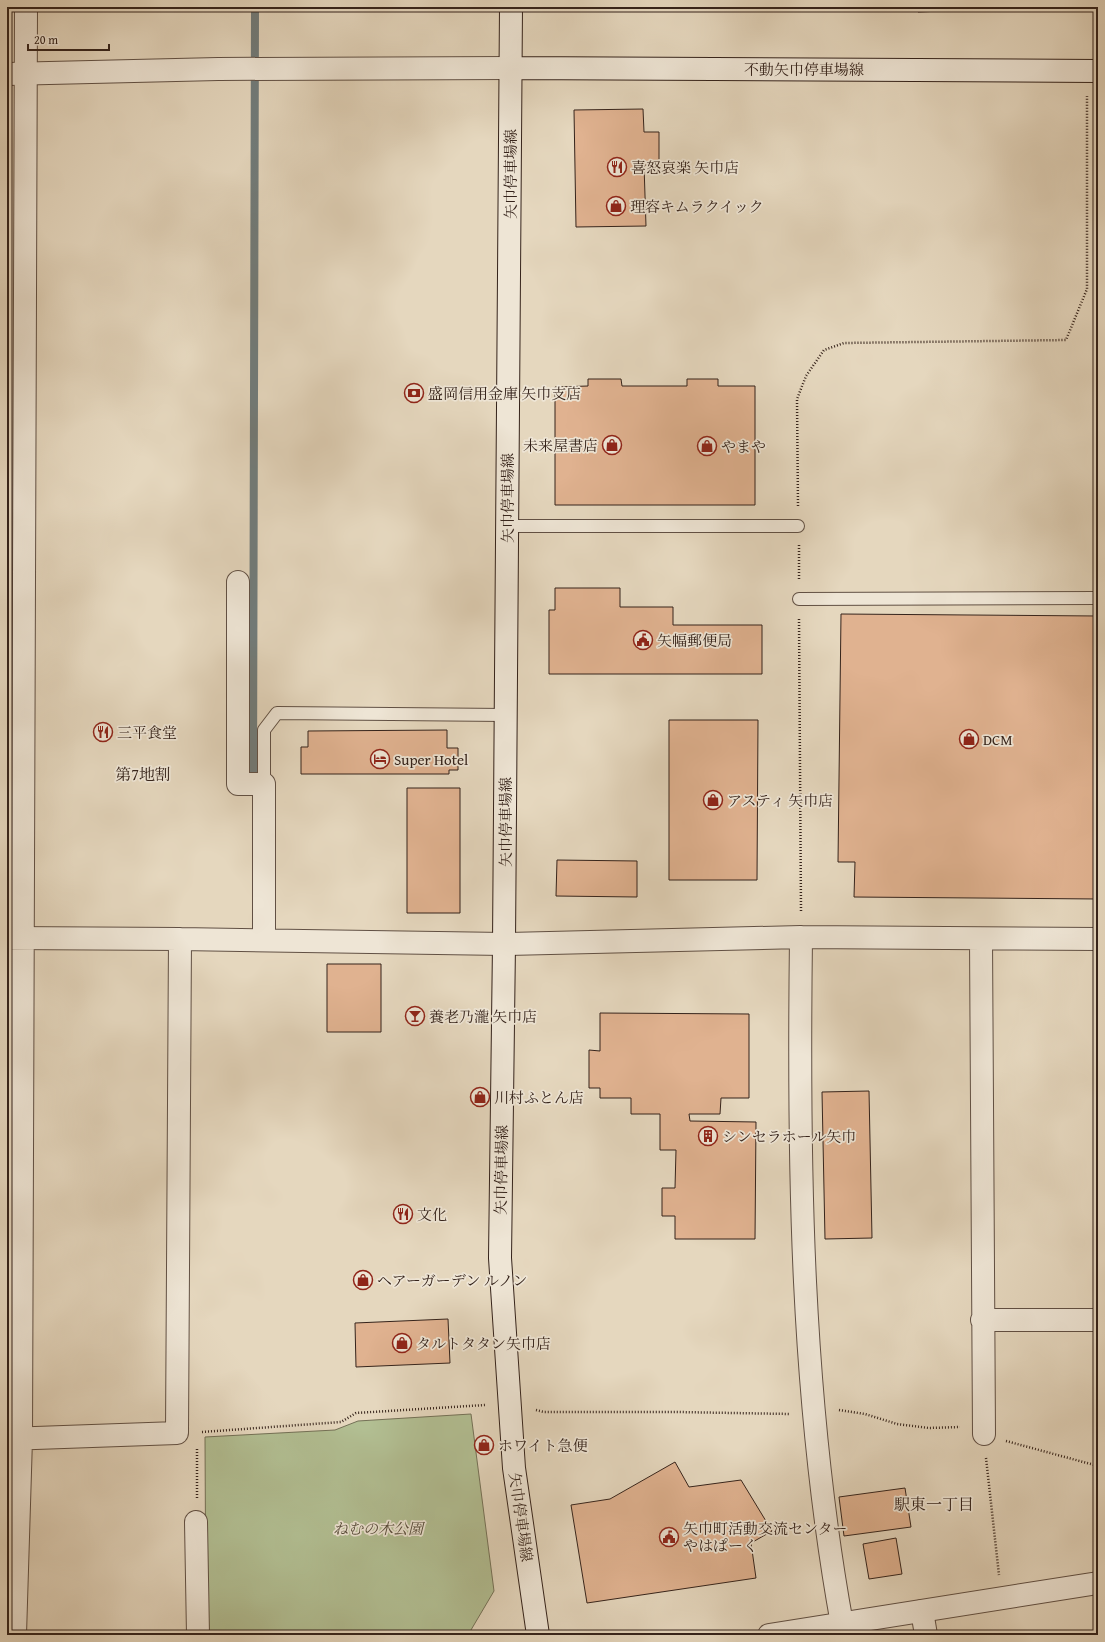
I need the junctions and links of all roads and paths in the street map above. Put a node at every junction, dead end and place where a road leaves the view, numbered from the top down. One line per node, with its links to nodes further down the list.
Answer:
1 (26, 7): 5 (street)
2 (511, 7): 3 (street, 矢巾停車場線)
3 (510, 68): 4 (street, 不動矢巾停車場線); 5 (street, 不動矢巾停車場線); 6 (street, 矢巾停車場線)
4 (1092, 71): 7 (path)
5 (16, 74): 14 (street)
6 (507, 526): 7 (lane); 11 (street, 矢巾停車場線)
7 (798, 526): 10 (path)
8 (238, 582): 12 (street)
9 (1098, 598): 10 (lane)
10 (799, 599): 13 (path)
11 (506, 715): 12 (lane); 19 (street, 矢巾停車場線)
12 (256, 784): 18 (street)
13 (801, 937): 16 (street); 19 (street); 23 (street)
14 (14, 938): 15 (street); 26 (street)
15 (180, 939): 18 (street); 24 (street)
16 (981, 939): 17 (street); 20 (street)
17 (1098, 939)
18 (264, 940): 19 (street)
19 (504, 944): 22 (street, 矢巾停車場線)
20 (982, 1320): 21 (street); 25 (street)
21 (1098, 1320)
22 (510, 1404): 23 (path); 24 (path); 35 (street, 矢巾停車場線)
23 (815, 1415): 25 (path); 32 (street)
24 (187, 1433): 26 (street); 28 (path)
25 (984, 1434): 27 (path); 30 (path)
26 (14, 1439): 33 (street)
27 (1098, 1466)
28 (196, 1522): 34 (street)
29 (1098, 1583): 30 (street)
30 (1002, 1599): 31 (street)
31 (922, 1611): 32 (street); 37 (street)
32 (842, 1624): 36 (street)
33 (15, 1635)
34 (198, 1635)
35 (538, 1635)
36 (768, 1635)
37 (926, 1635)

